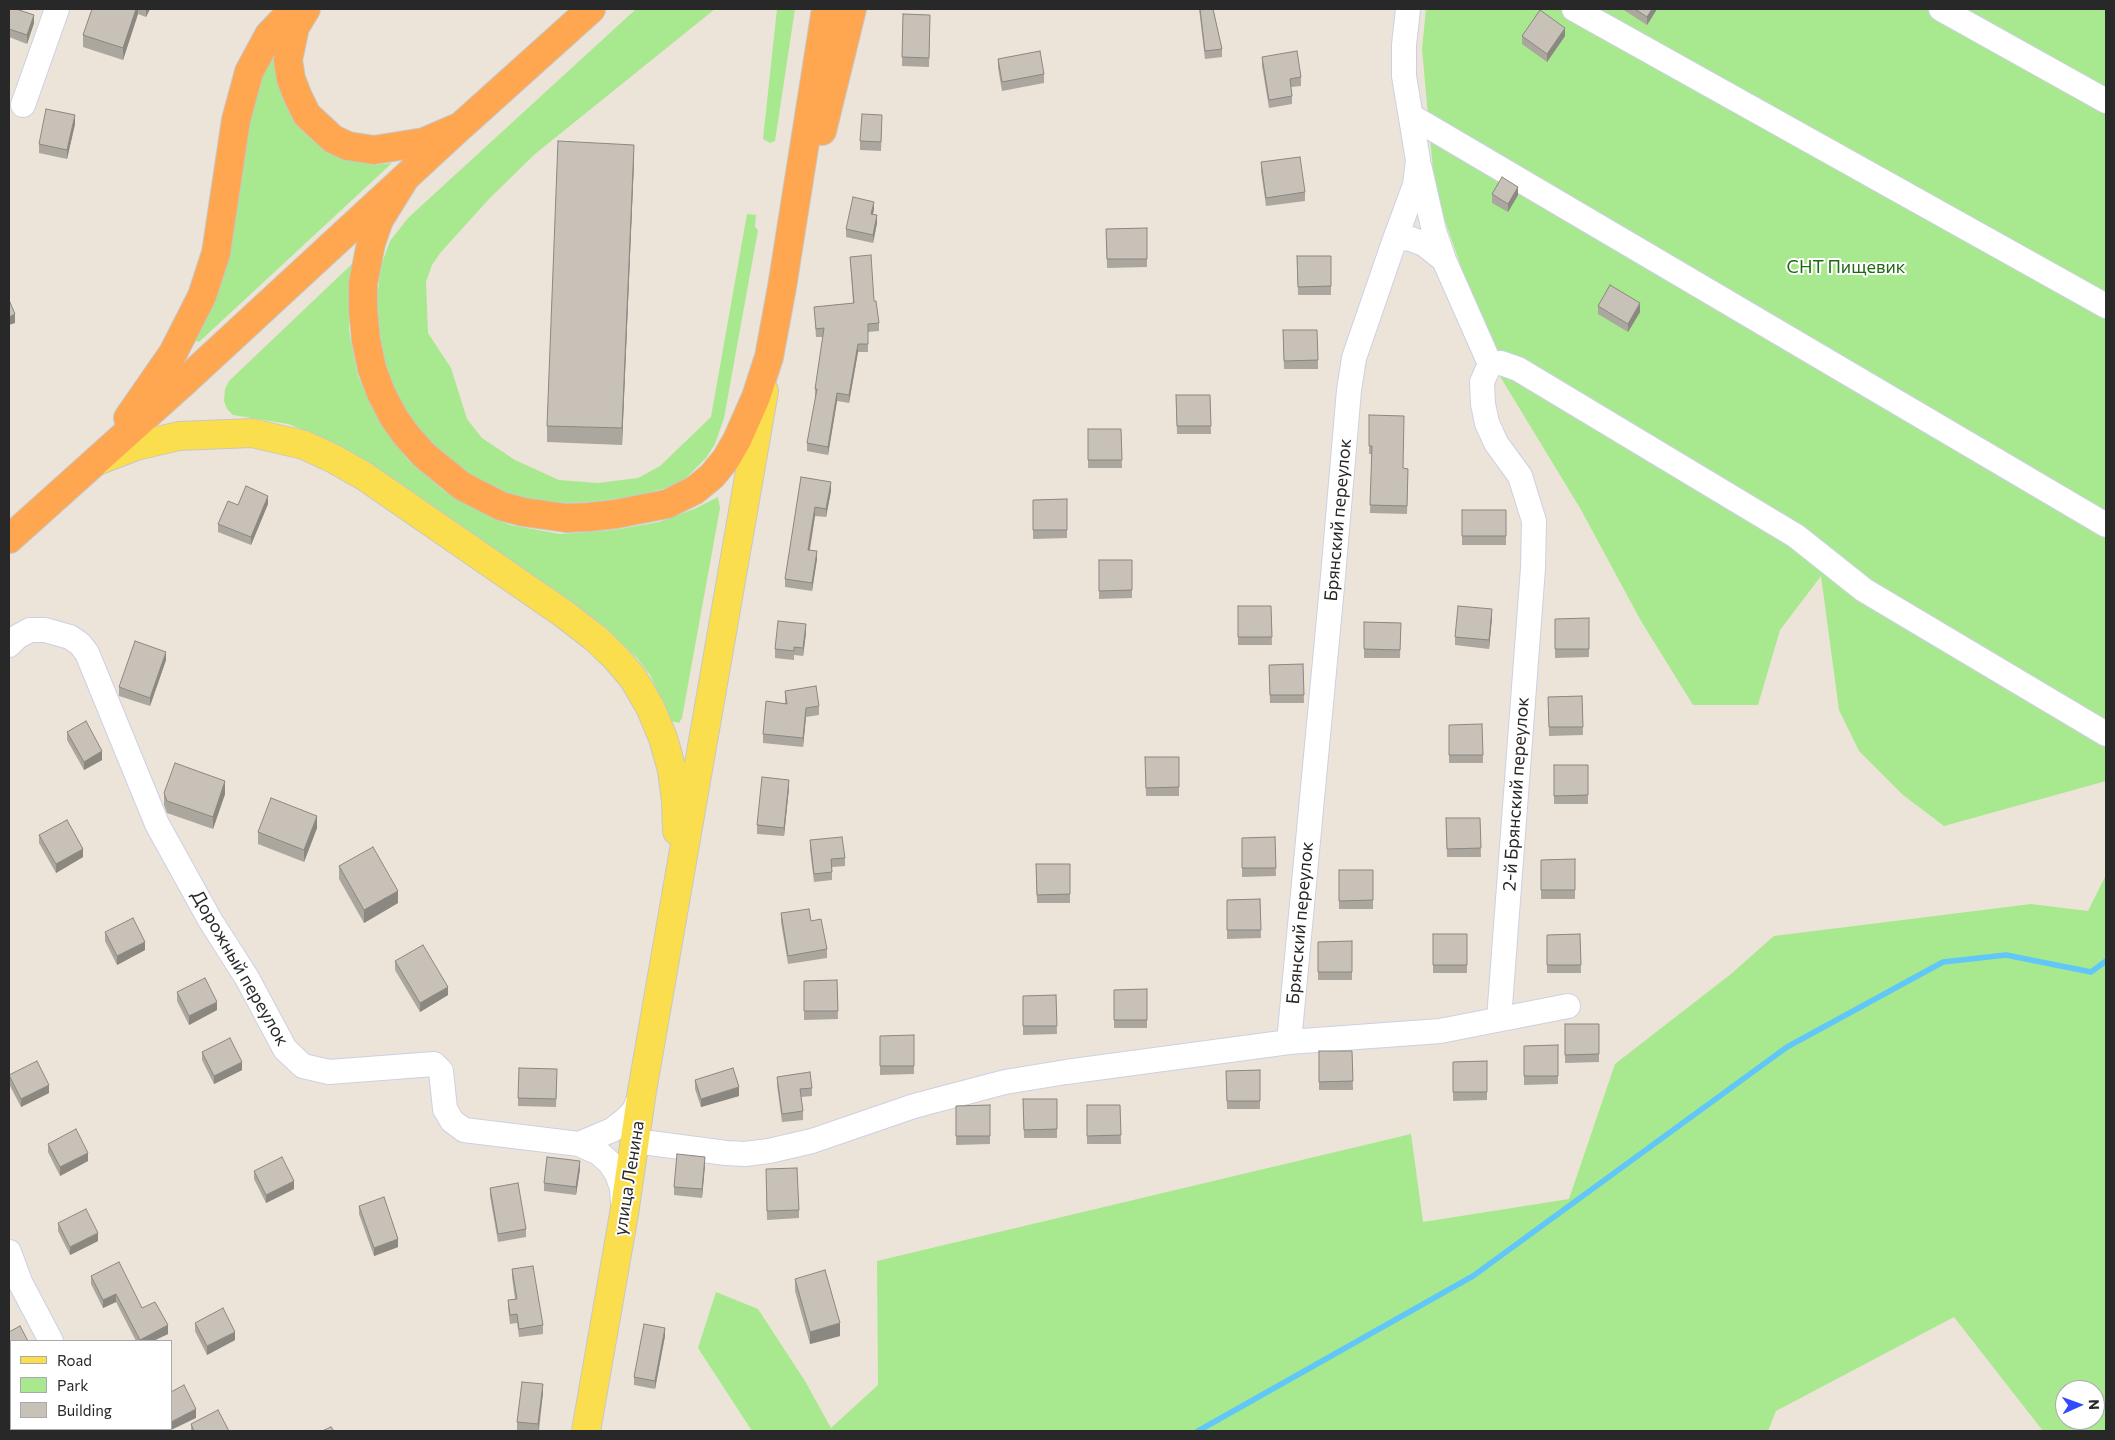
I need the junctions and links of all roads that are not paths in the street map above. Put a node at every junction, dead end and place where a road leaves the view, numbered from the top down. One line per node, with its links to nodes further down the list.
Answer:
1 (58, 9): 13 (street)
2 (294, 9): 24 (highway)
3 (306, 9): 15 (highway)
4 (592, 9): 15 (highway)
5 (820, 9): 11 (highway)
6 (826, 9): 11 (highway)
7 (852, 9): 20 (highway)
8 (1408, 9): 14 (street, Брянский переулок)
9 (1574, 9): 21 (street)
10 (1941, 9): 12 (street)
11 (819, 47): 20 (highway)
12 (2106, 101)
13 (23, 105)
14 (1411, 116): 16 (street, Брянский переулок); 25 (street)
15 (461, 126): 17 (highway)
16 (1418, 160): 18 (street, Брянский переулок); 19 (street)
17 (405, 178): 22 (highway); 24 (highway)
18 (1396, 237): 19 (street); 32 (street, Брянский переулок)
19 (1444, 260): 23 (street)
20 (782, 287): 22 (highway)
21 (2106, 306)
22 (769, 357): 29 (main road)
23 (1490, 364): 28 (street); 31 (street, 2-й Брянский переулок)
24 (97, 460): 26 (highway); 29 (main road)
25 (2106, 525)
26 (9, 539)
27 (9, 645): 35 (street, Дорожный переулок)
28 (2106, 734)
29 (672, 925): 33 (main road, улица Ленина)
30 (1568, 1006): 31 (street)
31 (1499, 1019): 32 (street)
32 (1289, 1042): 34 (street)
33 (642, 1092): 34 (main road, улица Ленина); 35 (street)
34 (635, 1141): 36 (main road, улица Ленина)
35 (579, 1144): 36 (street)
36 (624, 1214): 39 (main road, улица Ленина)
37 (9, 1252): 38 (street)
38 (50, 1340)
39 (586, 1431)

